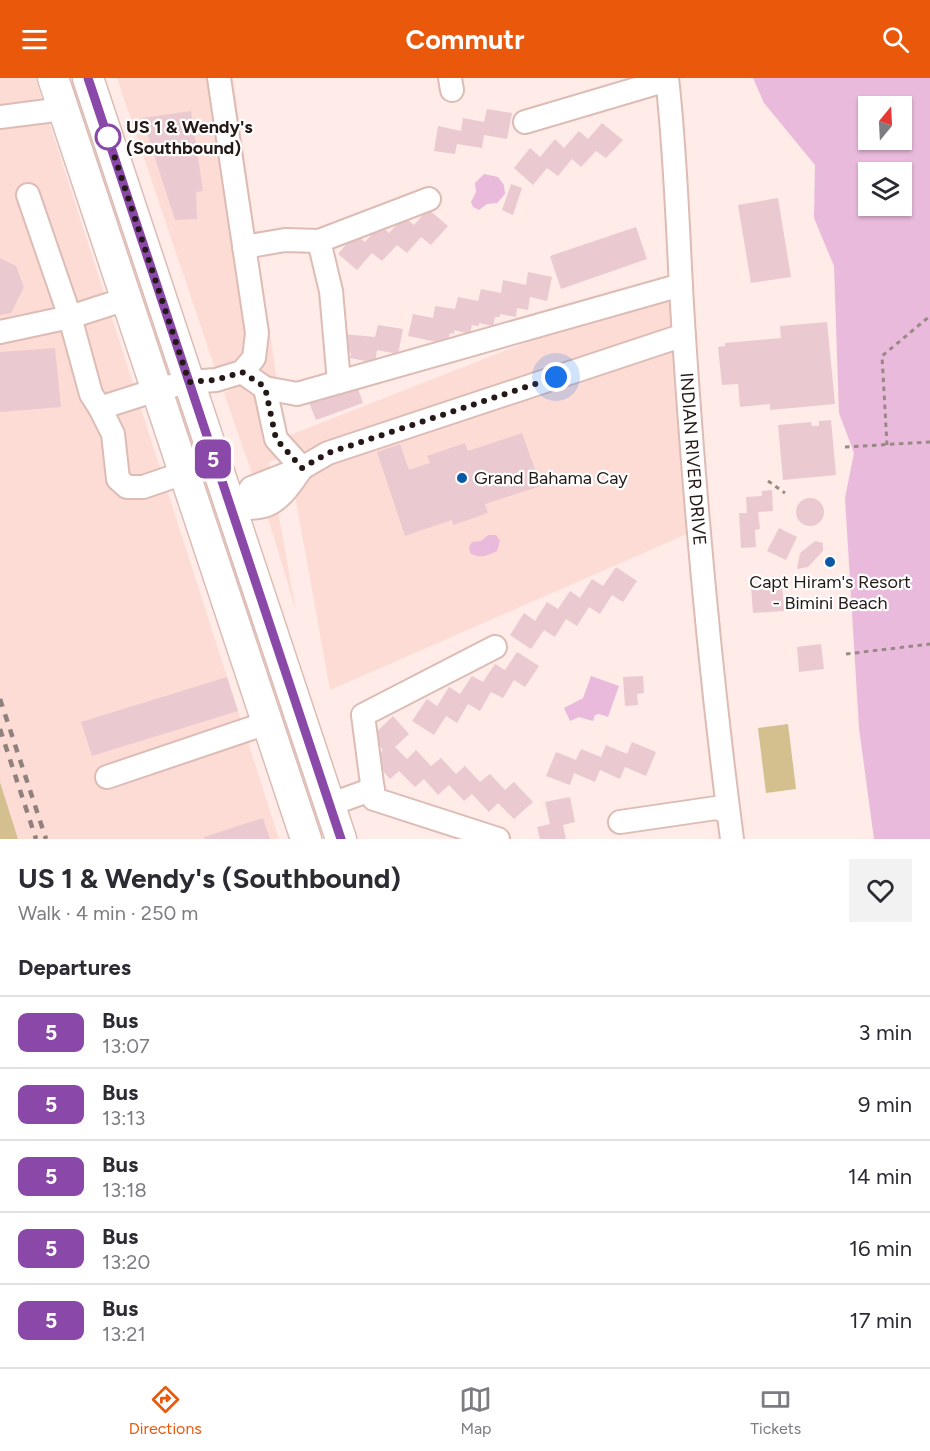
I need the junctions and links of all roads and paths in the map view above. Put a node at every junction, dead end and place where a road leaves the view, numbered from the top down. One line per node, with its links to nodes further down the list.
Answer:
1 (53, 78): 5 (main road)
2 (88, 78): 19 (main road)
3 (219, 78): 11 (street)
4 (667, 79): 7 (street); 12 (street, INDIAN RIVER DRIVE)
5 (63, 110): 6 (street); 13 (main road)
6 (0, 117)
7 (525, 122)
8 (28, 195): 15 (street)
9 (429, 199): 10 (street)
10 (319, 241): 11 (street); 20 (street)
11 (244, 247): 18 (street)
12 (681, 285): 17 (street, INDIAN RIVER DRIVE); 20 (street)
13 (126, 299): 15 (street); 22 (main road)
14 (930, 316): 25 (path)
15 (70, 317): 16 (street); 23 (street)
16 (0, 332)
17 (684, 335): 27 (street); 39 (street, INDIAN RIVER DRIVE)
18 (242, 372): 19 (street); 21 (street)
19 (189, 382): 22 (street); 31 (main road)
20 (339, 382): 21 (street)
21 (265, 387): 27 (street)
22 (156, 390): 23 (street); 28 (main road)
23 (100, 408): 28 (street)
24 (930, 442): 25 (path)
25 (887, 445): 26 (path)
26 (844, 447)
27 (302, 468): 31 (street)
28 (184, 473): 35 (main road)
29 (768, 481): 30 (path)
30 (785, 493)
31 (235, 509): 38 (main road)
32 (930, 644): 34 (path)
33 (495, 647): 37 (street)
34 (846, 654)
35 (267, 723): 36 (street); 41 (main road)
36 (107, 777)
37 (373, 789): 38 (street); 43 (street)
38 (329, 805): 42 (main road)
39 (728, 812): 40 (street); 44 (street, INDIAN RIVER DRIVE)
40 (620, 822)
41 (306, 839)
42 (340, 839)
43 (498, 839)
44 (732, 839)

